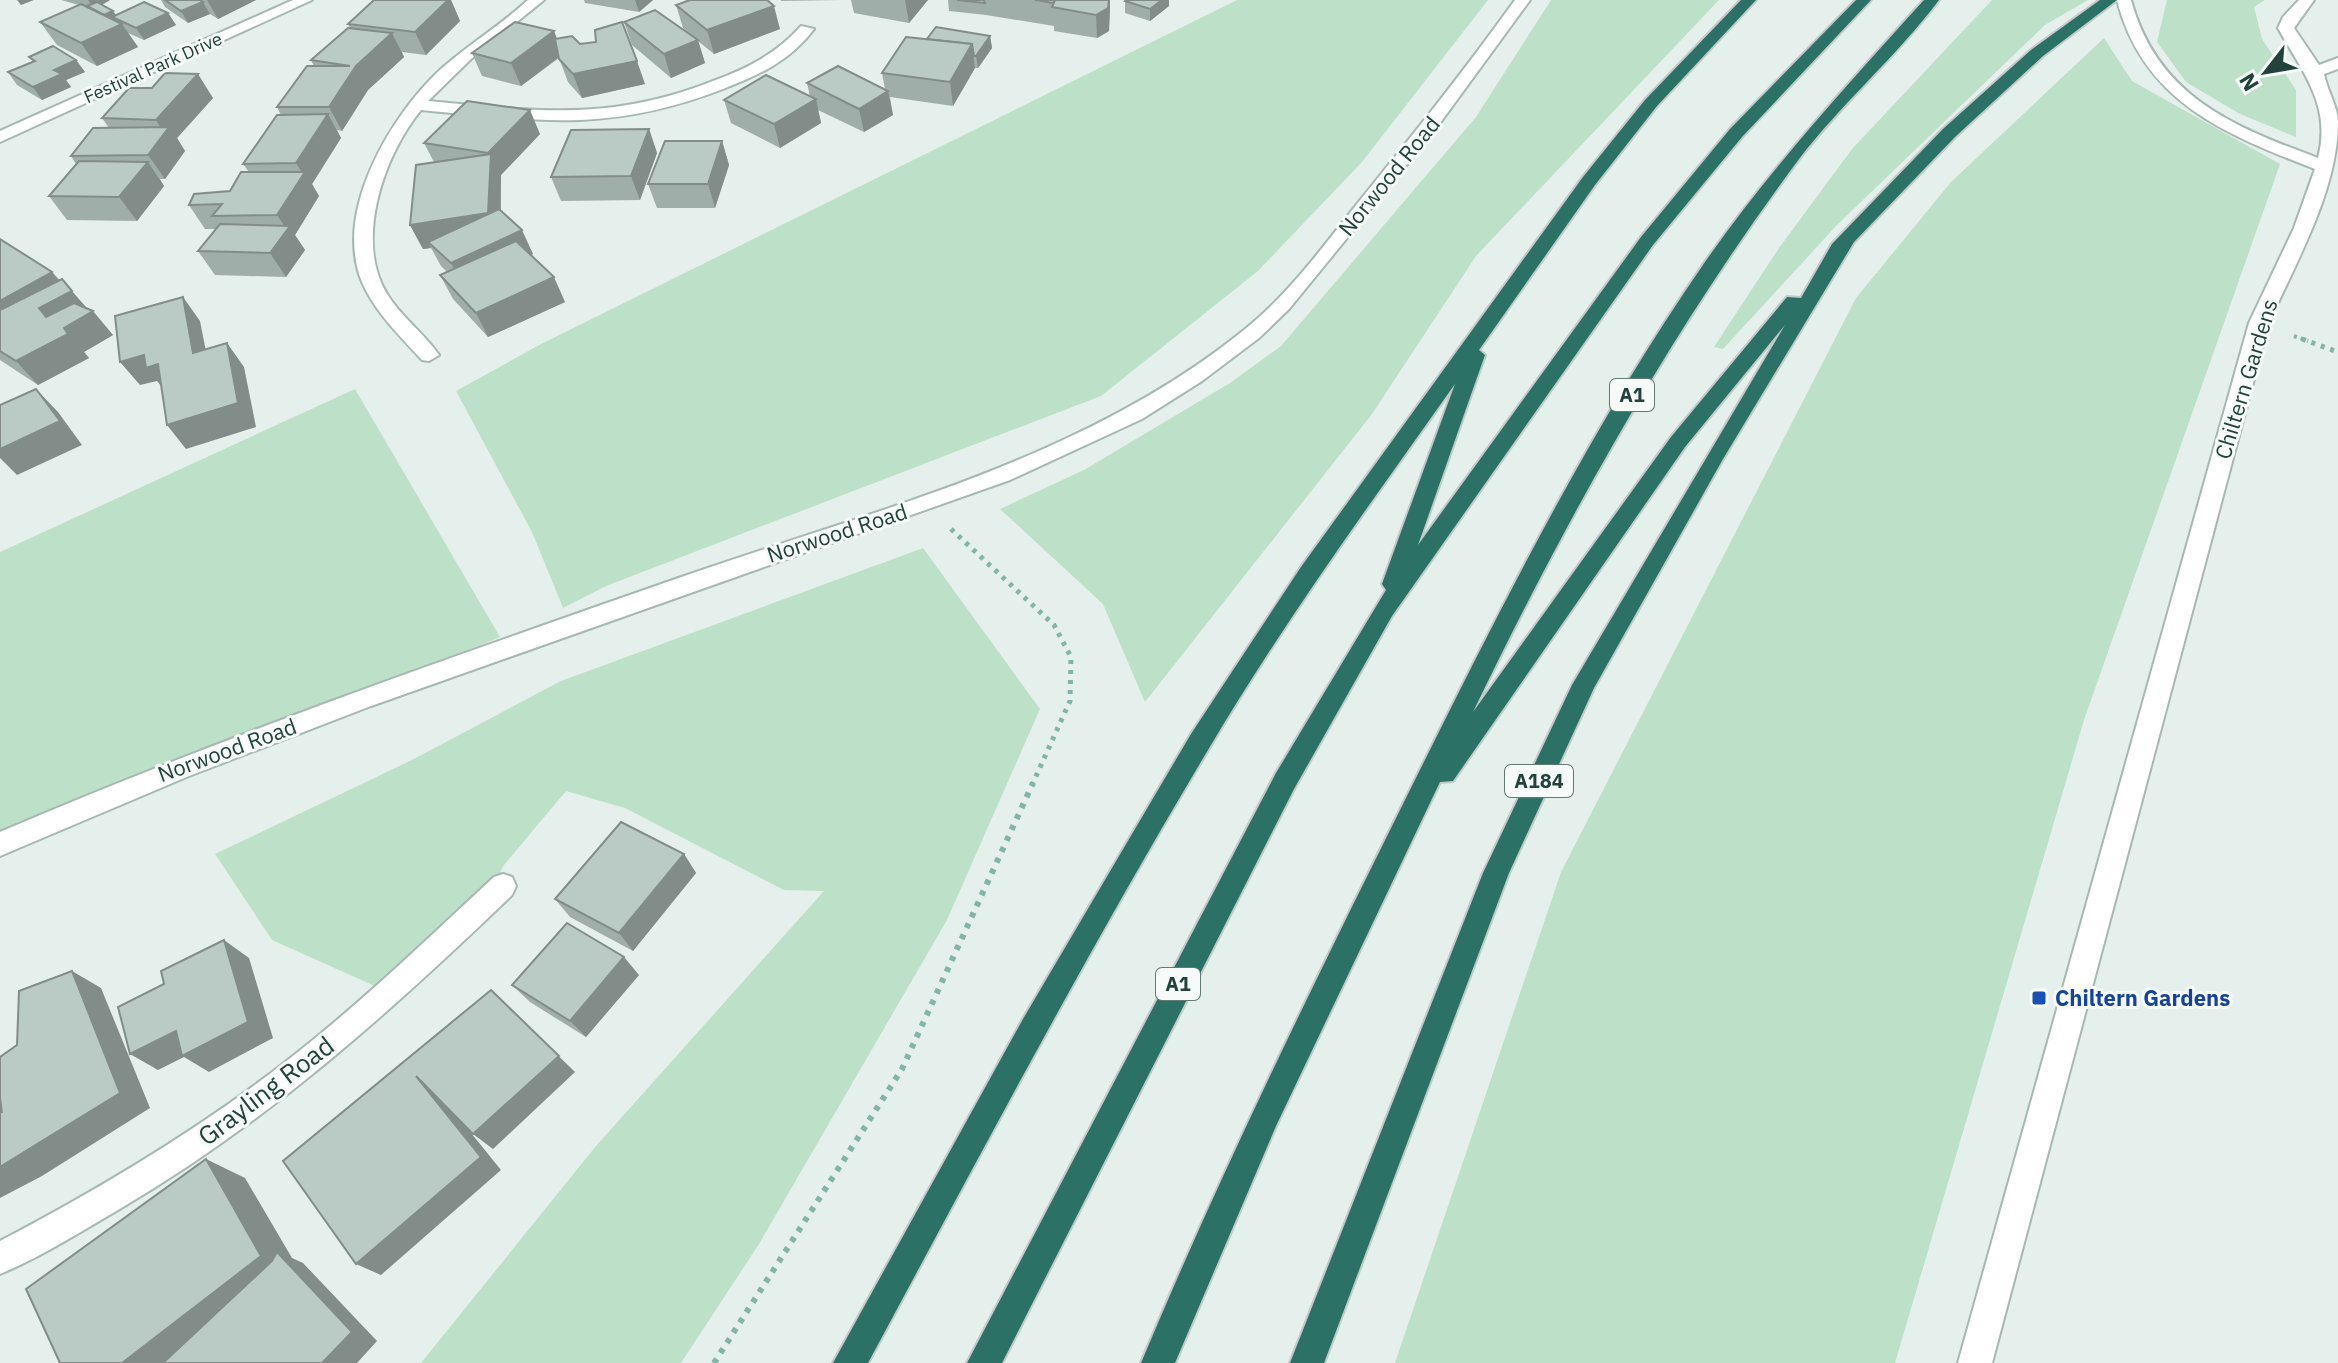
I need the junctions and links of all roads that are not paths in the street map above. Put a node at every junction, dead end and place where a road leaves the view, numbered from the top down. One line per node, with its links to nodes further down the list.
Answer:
1 (305, 0): 13 (street, Festival Park Drive)
2 (537, 0): 12 (street)
3 (1523, 0): 20 (street, Norwood Road)
4 (1749, 0): 16 (highway, A1)
5 (1864, 0): 18 (highway, A1)
6 (1932, 0): 19 (highway, A1)
7 (2110, 0): 15 (highway, A1)
8 (2124, 0): 14 (street)
9 (2307, 0): 11 (street, Chiltern Gardens)
10 (806, 29): 12 (street)
11 (2327, 68): 14 (street, Chiltern Gardens)
12 (418, 105): 17 (street)
13 (0, 137)
14 (2323, 166): 27 (street, Chiltern Gardens)
15 (1848, 237): 19 (highway, A1); 26 (highway, A184)
16 (1485, 326): 18 (highway, A1); 23 (highway)
17 (429, 355)
18 (1384, 610): 24 (highway, A1)
19 (1401, 835): 25 (highway, A1)
20 (0, 844)
21 (503, 886): 22 (street, Grayling Road)
22 (0, 1258)
23 (850, 1363)
24 (984, 1363)
25 (1158, 1363)
26 (1307, 1363)
27 (1975, 1363)

